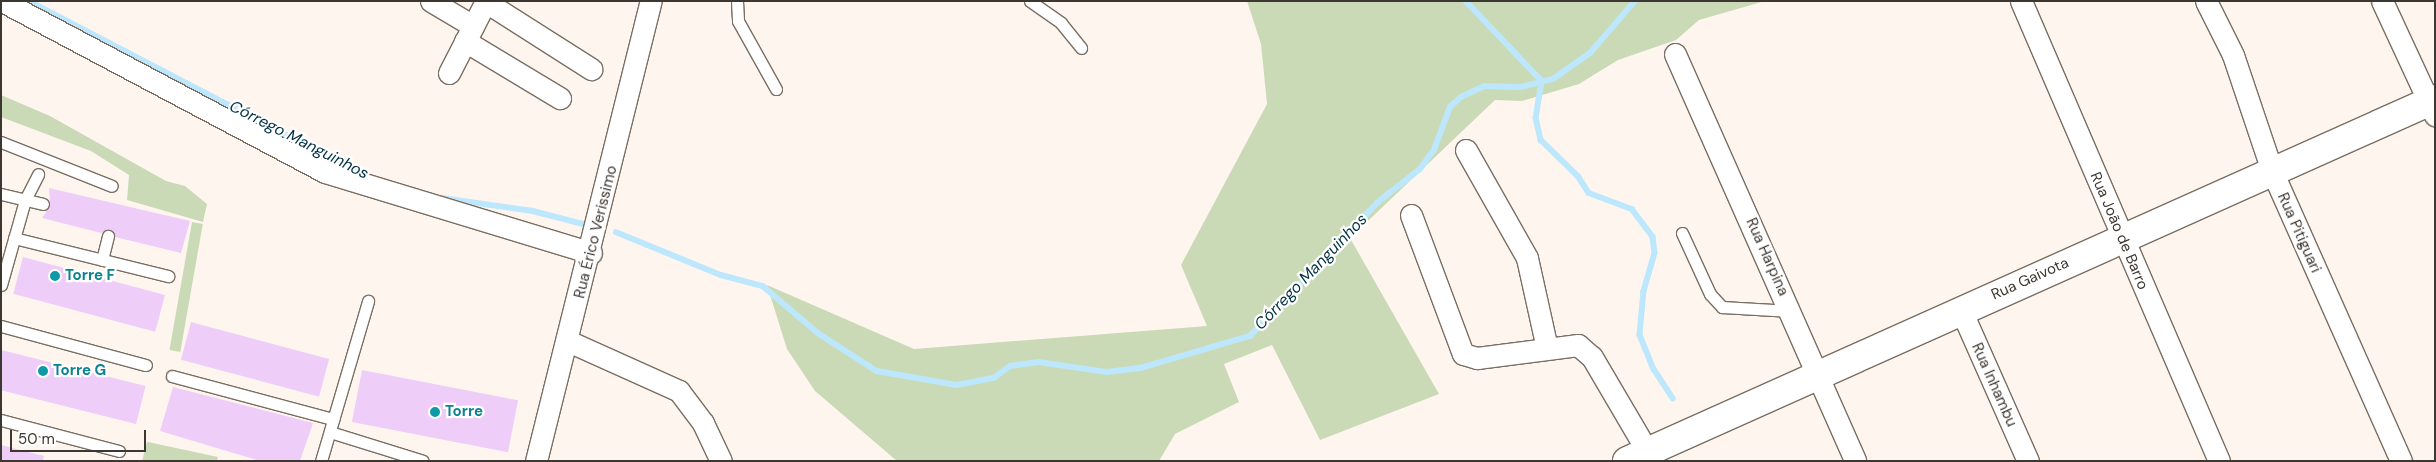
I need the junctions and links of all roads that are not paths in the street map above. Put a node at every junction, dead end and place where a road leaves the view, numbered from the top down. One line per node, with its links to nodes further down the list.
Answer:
1 (2, 1): 31 (street)
2 (431, 1): 10 (street)
3 (651, 1): 31 (street, Rua Érico Verissimo)
4 (737, 1): 15 (lane)
5 (1030, 1): 11 (lane)
6 (2021, 1): 30 (street, Rua João de Barro)
7 (2206, 1): 20 (street, Rua Pitiguari)
8 (2382, 1): 17 (street)
9 (486, 2): 10 (street); 13 (street)
10 (469, 34): 14 (street); 16 (street)
11 (1081, 48)
12 (1675, 54): 37 (street, Rua Harpina)
13 (591, 69)
14 (448, 73)
15 (776, 89)
16 (560, 98)
17 (2433, 105): 20 (street, Rua Gaivota)
18 (1, 142): 22 (lane)
19 (1466, 150): 40 (street)
20 (2272, 171): 30 (street, Rua Gaivota); 56 (street, Rua Pitiguari)
21 (38, 174): 24 (lane)
22 (112, 186)
23 (1, 194): 24 (lane)
24 (25, 200): 25 (lane); 29 (lane)
25 (43, 204)
26 (1411, 215): 40 (street)
27 (1682, 234): 37 (lane)
28 (108, 236): 32 (lane)
29 (14, 238): 32 (lane); 34 (lane)
30 (2121, 238): 36 (street, Rua Gaivota); 55 (street, Rua João de Barro)
31 (592, 249): 39 (street, Rua Érico Verissimo)
32 (102, 260): 33 (lane)
33 (168, 276)
34 (2, 282)
35 (368, 301): 45 (lane)
36 (1960, 310): 43 (street, Rua Gaivota); 54 (street, Rua Inhambu)
37 (1791, 311): 43 (street, Rua Harpina)
38 (1, 326): 41 (lane)
39 (568, 341): 51 (street, Rua Érico Verissimo); 52 (street)
40 (1547, 348): 48 (street)
41 (146, 364)
42 (172, 376): 45 (lane)
43 (1821, 376): 48 (street, Rua Gaivota); 53 (street, Rua Harpina)
44 (1, 420): 47 (lane)
45 (333, 420): 46 (lane)
46 (330, 432): 49 (lane); 50 (lane)
47 (119, 451)
48 (1643, 458)
49 (321, 461)
50 (423, 461)
51 (536, 461)
52 (721, 461)
53 (1855, 461)
54 (2028, 461)
55 (2219, 461)
56 (2401, 461)

